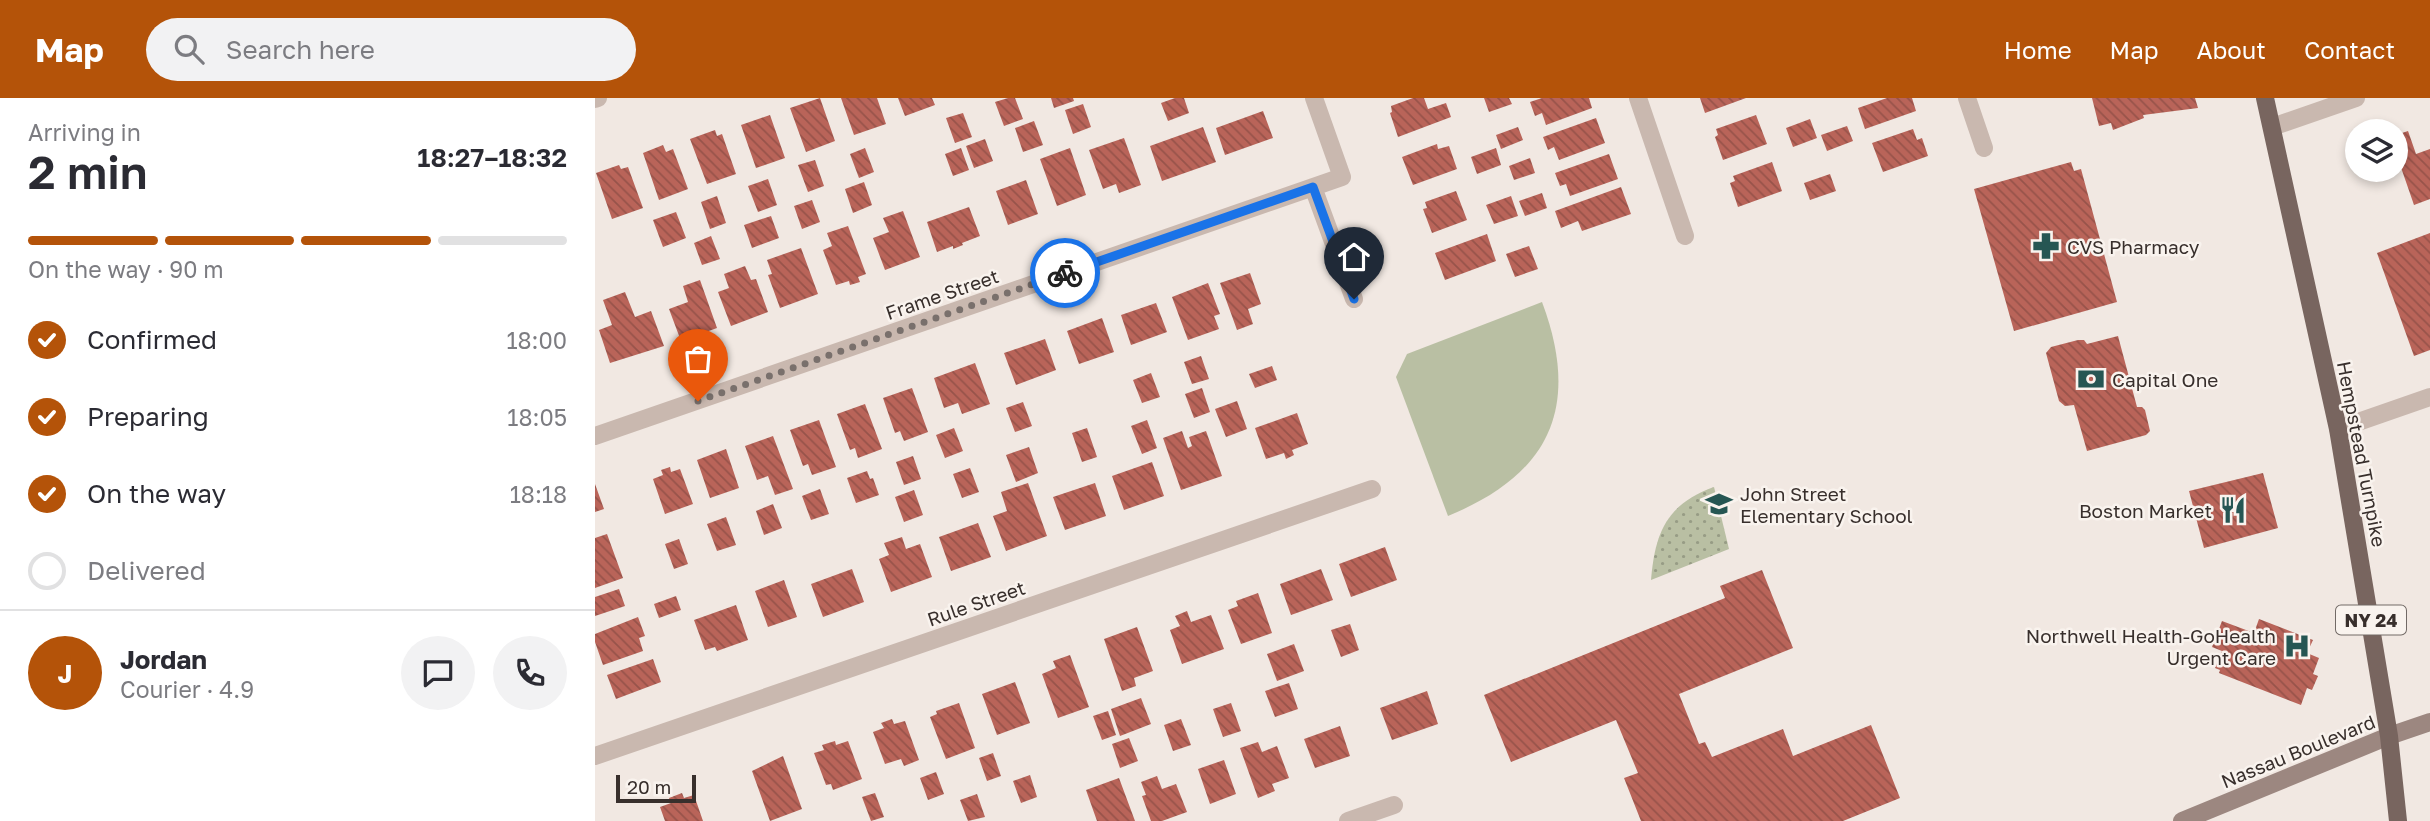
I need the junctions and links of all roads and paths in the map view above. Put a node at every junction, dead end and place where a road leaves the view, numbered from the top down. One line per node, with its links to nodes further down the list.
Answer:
1 (1314, 98): 8 (street, Frame Street)
2 (1638, 98): 9 (street)
3 (1967, 98): 7 (street)
4 (2265, 98): 6 (main road, Hempstead Turnpike / NY 24)
5 (2356, 98): 6 (street)
6 (2272, 127): 12 (main road, Hempstead Turnpike / NY 24)
7 (1984, 148)
8 (1313, 187): 10 (street); 13 (street, Frame Street)
9 (1685, 236)
10 (1354, 299)
11 (2430, 397): 12 (street)
12 (2338, 429): 16 (main road, Hempstead Turnpike / NY 24)
13 (595, 436)
14 (1371, 489): 17 (street, Rule Street)
15 (2430, 722): 16 (main road, Nassau Boulevard)
16 (2389, 736): 20 (main road, Nassau Boulevard); 21 (main road, Hempstead Turnpike / NY 24)
17 (595, 756)
18 (1394, 805): 19 (street)
19 (1348, 821)
20 (2182, 821)
21 (2398, 821)

